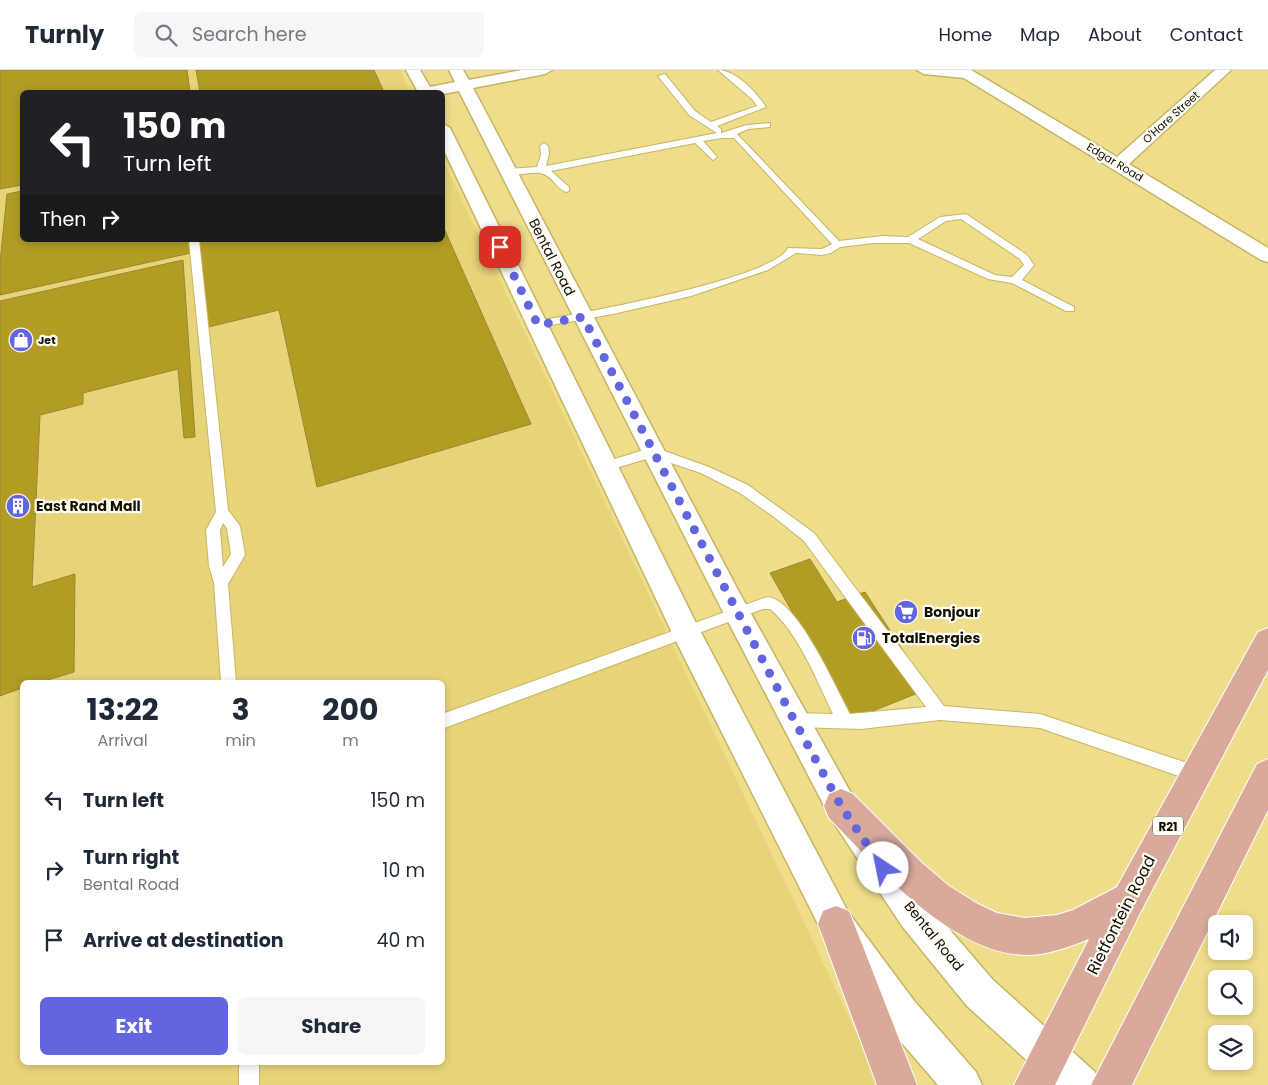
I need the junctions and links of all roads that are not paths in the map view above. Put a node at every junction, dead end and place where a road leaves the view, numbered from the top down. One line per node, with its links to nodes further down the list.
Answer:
1 (545, 70): 7 (street)
2 (722, 70): 11 (lane)
3 (924, 70): 5 (street)
4 (1224, 70): 18 (street, O'Hare Street)
5 (964, 72): 18 (street, Edgar Road)
6 (414, 74): 7 (street); 9 (street)
7 (451, 74): 10 (street); 20 (street, Bental Road)
8 (662, 76): 11 (lane)
9 (426, 90)
10 (430, 90)
11 (712, 125): 14 (lane)
12 (767, 125): 14 (lane)
13 (445, 134): 29 (street)
14 (725, 135): 15 (lane); 24 (lane)
15 (697, 140): 17 (lane); 19 (lane)
16 (544, 146): 19 (lane)
17 (714, 157)
18 (1118, 164): 25 (street, Edgar Road)
19 (540, 170): 20 (lane); 21 (lane)
20 (508, 172): 28 (street, Bental Road)
21 (566, 189)
22 (910, 240): 24 (lane); 26 (lane); 26 (lane)
23 (194, 242): 32 (lane)
24 (837, 244): 28 (lane)
25 (1268, 256)
26 (1014, 280): 27 (lane)
27 (1070, 309)
28 (583, 317): 29 (lane); 30 (street, Bental Road)
29 (538, 325): 31 (street)
30 (653, 452): 31 (lane); 34 (street, Bental Road); 38 (lane)
31 (606, 466): 35 (street)
32 (222, 512): 33 (lane); 33 (lane)
33 (221, 583): 37 (lane)
34 (736, 613): 35 (lane); 39 (street, Bental Road); 41 (lane)
35 (685, 630): 40 (lane); 46 (street)
36 (1268, 641): 42 (main road, Rietfontein Road / R21)
37 (229, 680)
38 (940, 713): 41 (lane); 42 (lane)
39 (794, 720): 41 (lane); 44 (street, Bental Road)
40 (445, 721)
41 (846, 722)
42 (1196, 774): 45 (main road, Rietfontein Road / R21)
43 (1268, 775): 53 (main road)
44 (841, 806): 45 (main road); 48 (street, Bental Road)
45 (1129, 899): 48 (main road, Rietfontein Road / R21)
46 (836, 924): 50 (main road); 51 (street)
47 (249, 1065): 49 (lane)
48 (1041, 1070): 52 (street, Bental Road)
49 (249, 1085)
50 (897, 1085)
51 (963, 1085)
52 (1082, 1085)
53 (1111, 1085)

